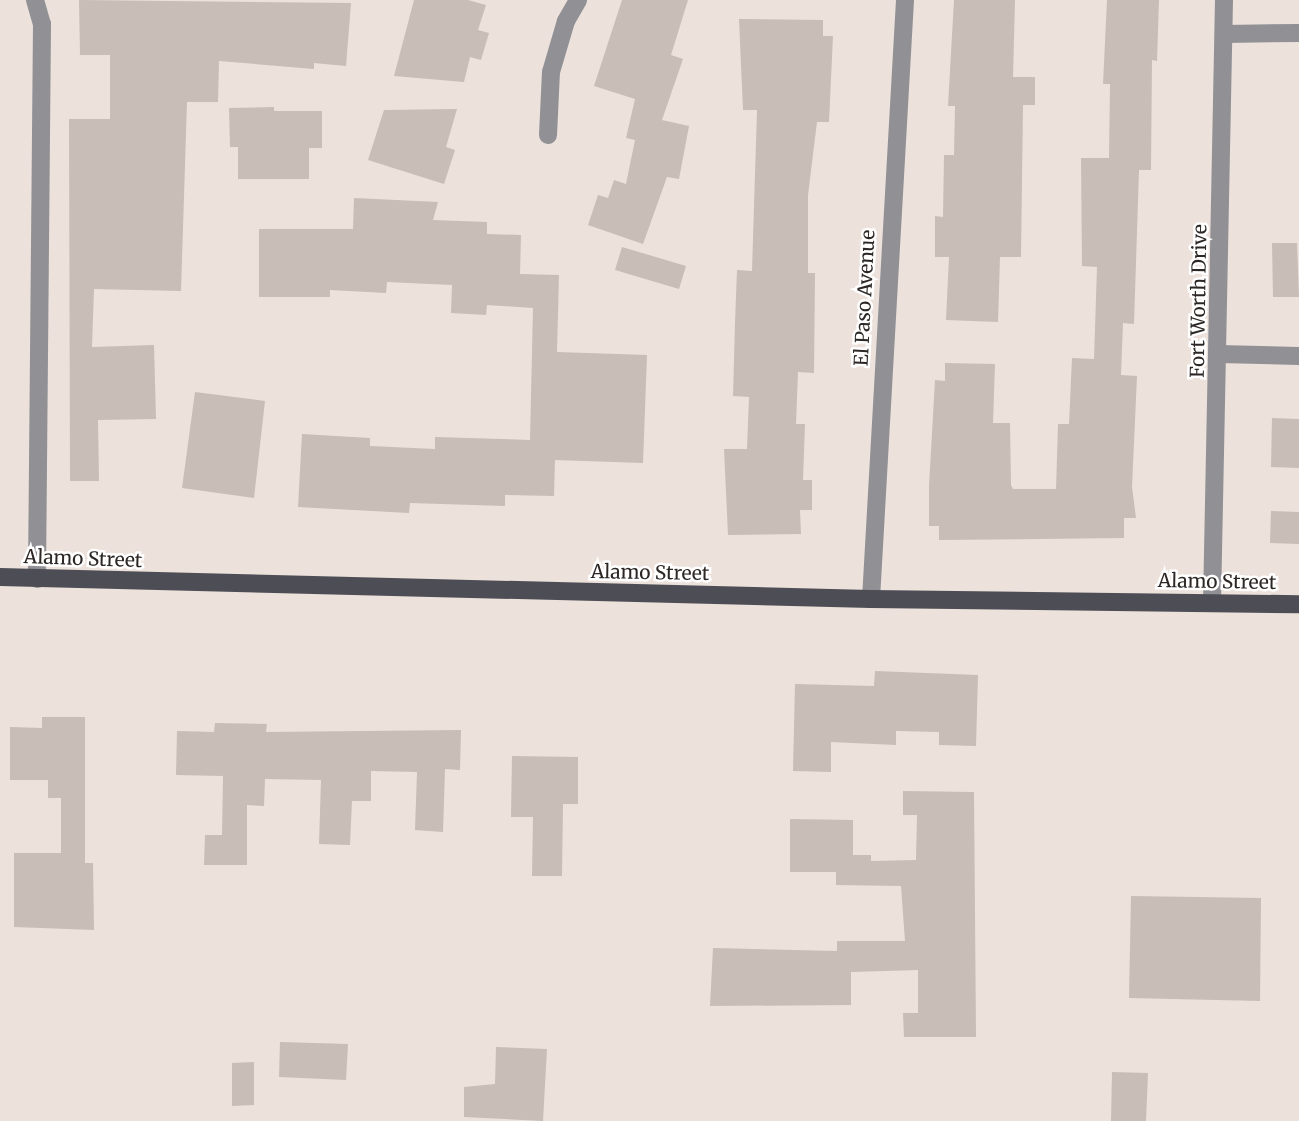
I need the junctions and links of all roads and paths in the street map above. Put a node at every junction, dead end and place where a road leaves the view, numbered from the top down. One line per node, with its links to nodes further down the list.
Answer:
1 (35, 0): 11 (street)
2 (578, 0): 7 (street)
3 (905, 0): 12 (street, El Paso Avenue)
4 (1224, 0): 6 (street, Fort Worth Drive)
5 (1299, 33): 6 (street)
6 (1224, 34): 8 (street, Fort Worth Drive)
7 (548, 135)
8 (1219, 355): 9 (street); 13 (street, Fort Worth Drive)
9 (1299, 356)
10 (0, 576): 11 (main road, Alamo Street)
11 (37, 579): 12 (main road, Alamo Street)
12 (871, 599): 13 (main road, Alamo Street)
13 (1212, 603): 14 (main road, Alamo Street)
14 (1299, 604)

